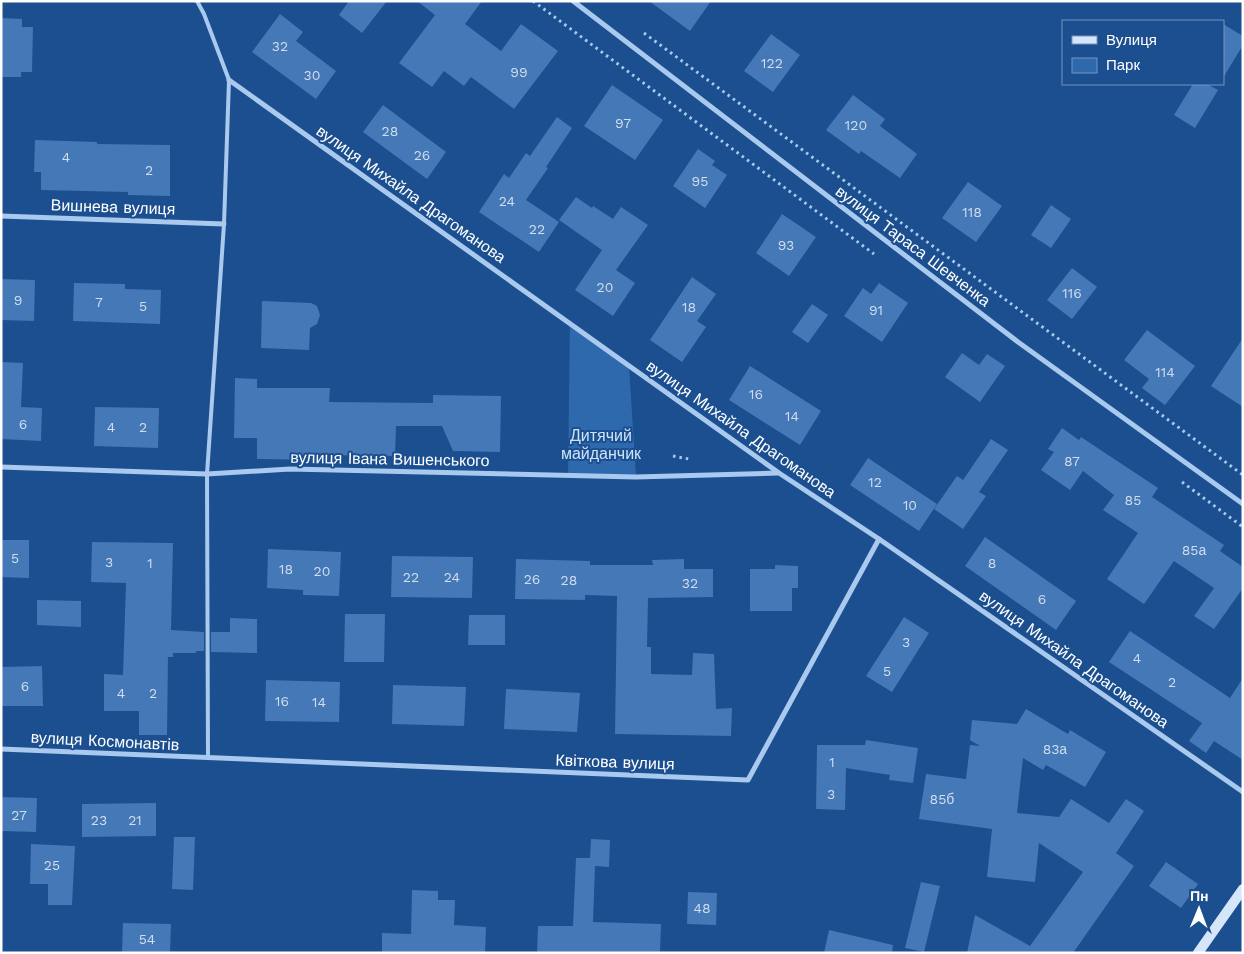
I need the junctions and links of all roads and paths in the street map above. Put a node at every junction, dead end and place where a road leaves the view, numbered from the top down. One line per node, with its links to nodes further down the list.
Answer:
1 (197, 1): 4 (lane)
2 (573, 1): 11 (street, вулиця Тараса Шевченка)
3 (641, 31): 10 (path)
4 (230, 80): 6 (lane); 8 (street, вулиця Михайла Драгоманова)
5 (1, 216): 6 (street, Вишнева вулиця)
6 (224, 224): 9 (lane)
7 (1, 467): 9 (street, вулиця Івана Вишенського)
8 (779, 473): 9 (street, вулиця Івана Вишенського); 12 (street, вулиця Михайла Драгоманова)
9 (208, 474): 14 (lane)
10 (1243, 475)
11 (1243, 504)
12 (879, 539): 14 (street, Квіткова вулиця); 15 (street, вулиця Михайла Драгоманова)
13 (1, 749): 14 (street, вулиця Космонавтів)
14 (208, 758)
15 (1243, 792)
16 (1243, 889): 17 (street)
17 (1198, 953)

